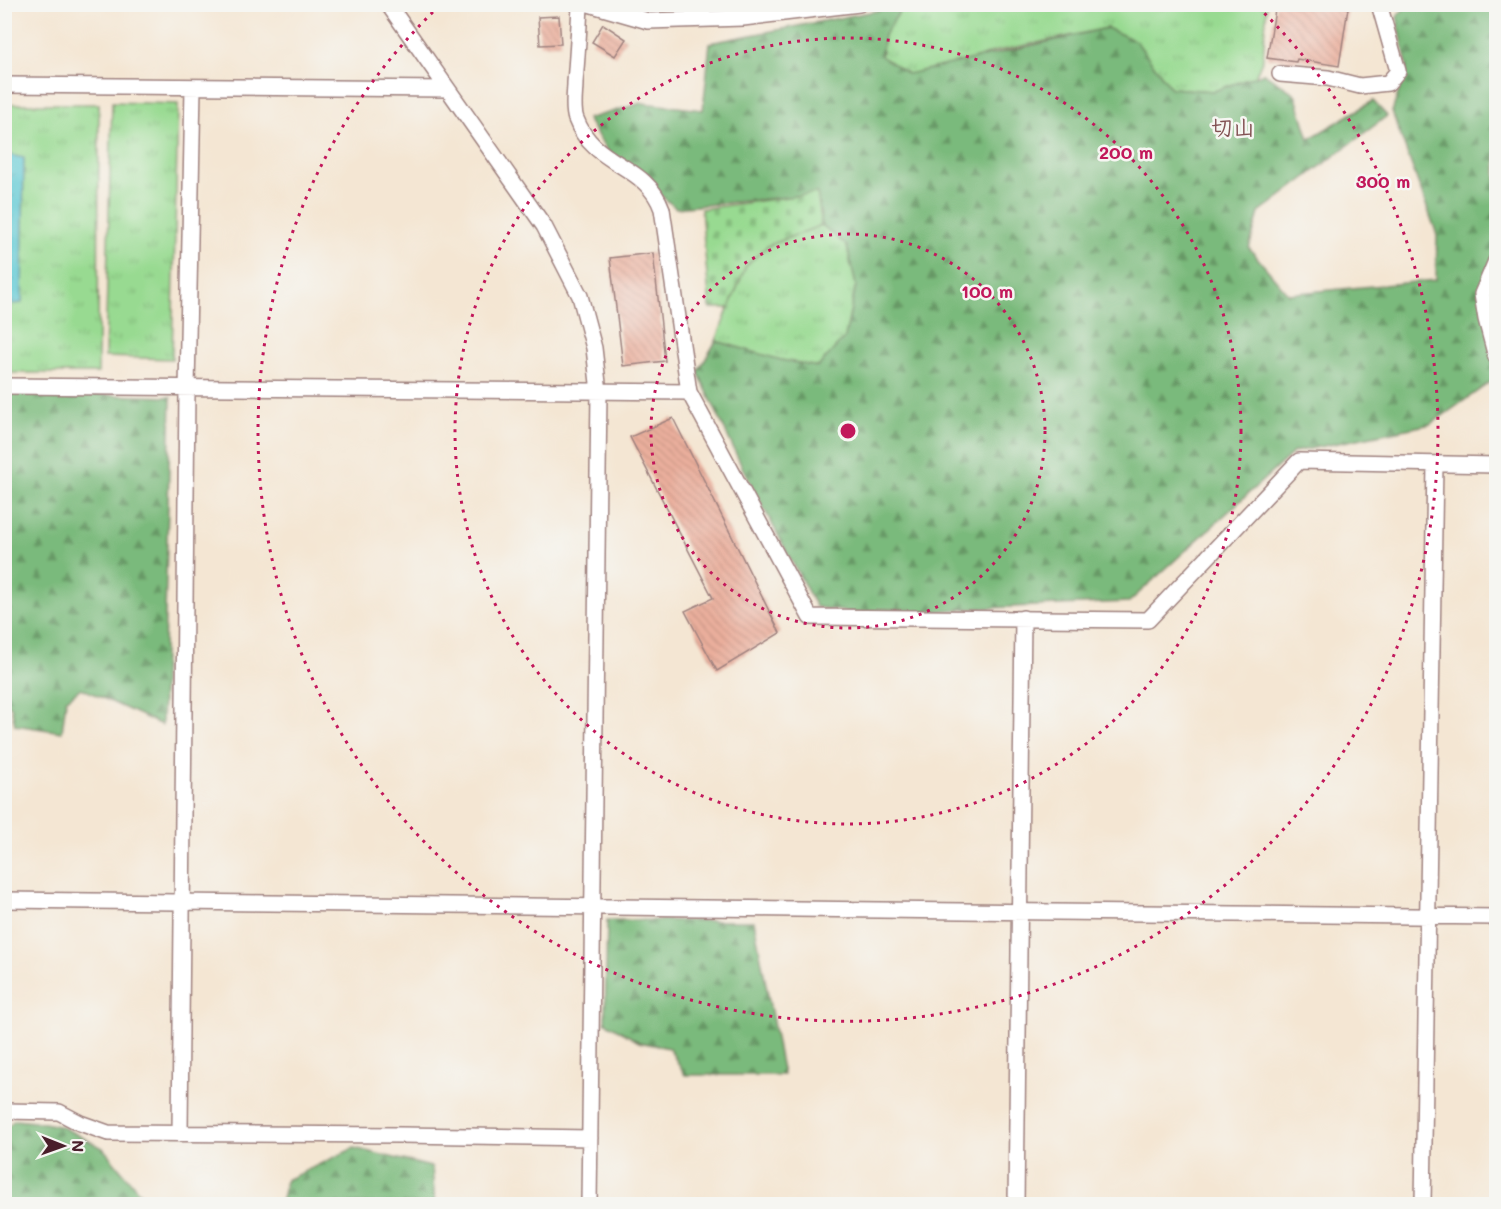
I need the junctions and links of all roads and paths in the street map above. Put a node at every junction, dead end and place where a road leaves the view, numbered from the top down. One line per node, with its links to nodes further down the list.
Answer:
1 (388, 4): 9 (street)
2 (580, 4): 15 (street)
3 (589, 4): 4 (street)
4 (859, 4)
5 (1378, 4): 6 (street)
6 (1280, 74)
7 (4, 85): 8 (street)
8 (193, 88): 9 (street); 13 (street)
9 (447, 89): 14 (street)
10 (1497, 261): 11 (street)
11 (1497, 357)
12 (4, 386): 13 (street)
13 (188, 389): 14 (street); 20 (street)
14 (599, 392): 15 (street); 21 (street)
15 (689, 392): 18 (street)
16 (1435, 464): 17 (street); 18 (street); 23 (street)
17 (1497, 465)
18 (1023, 618): 22 (street)
19 (4, 900): 20 (street)
20 (182, 902): 21 (street); 26 (street)
21 (594, 907): 22 (street); 27 (street)
22 (1020, 912): 23 (street); 29 (street)
23 (1428, 917): 24 (street); 30 (street)
24 (1497, 917)
25 (4, 1111): 26 (street)
26 (180, 1133): 27 (street)
27 (590, 1138): 28 (street)
28 (589, 1204)
29 (1016, 1204)
30 (1424, 1204)

